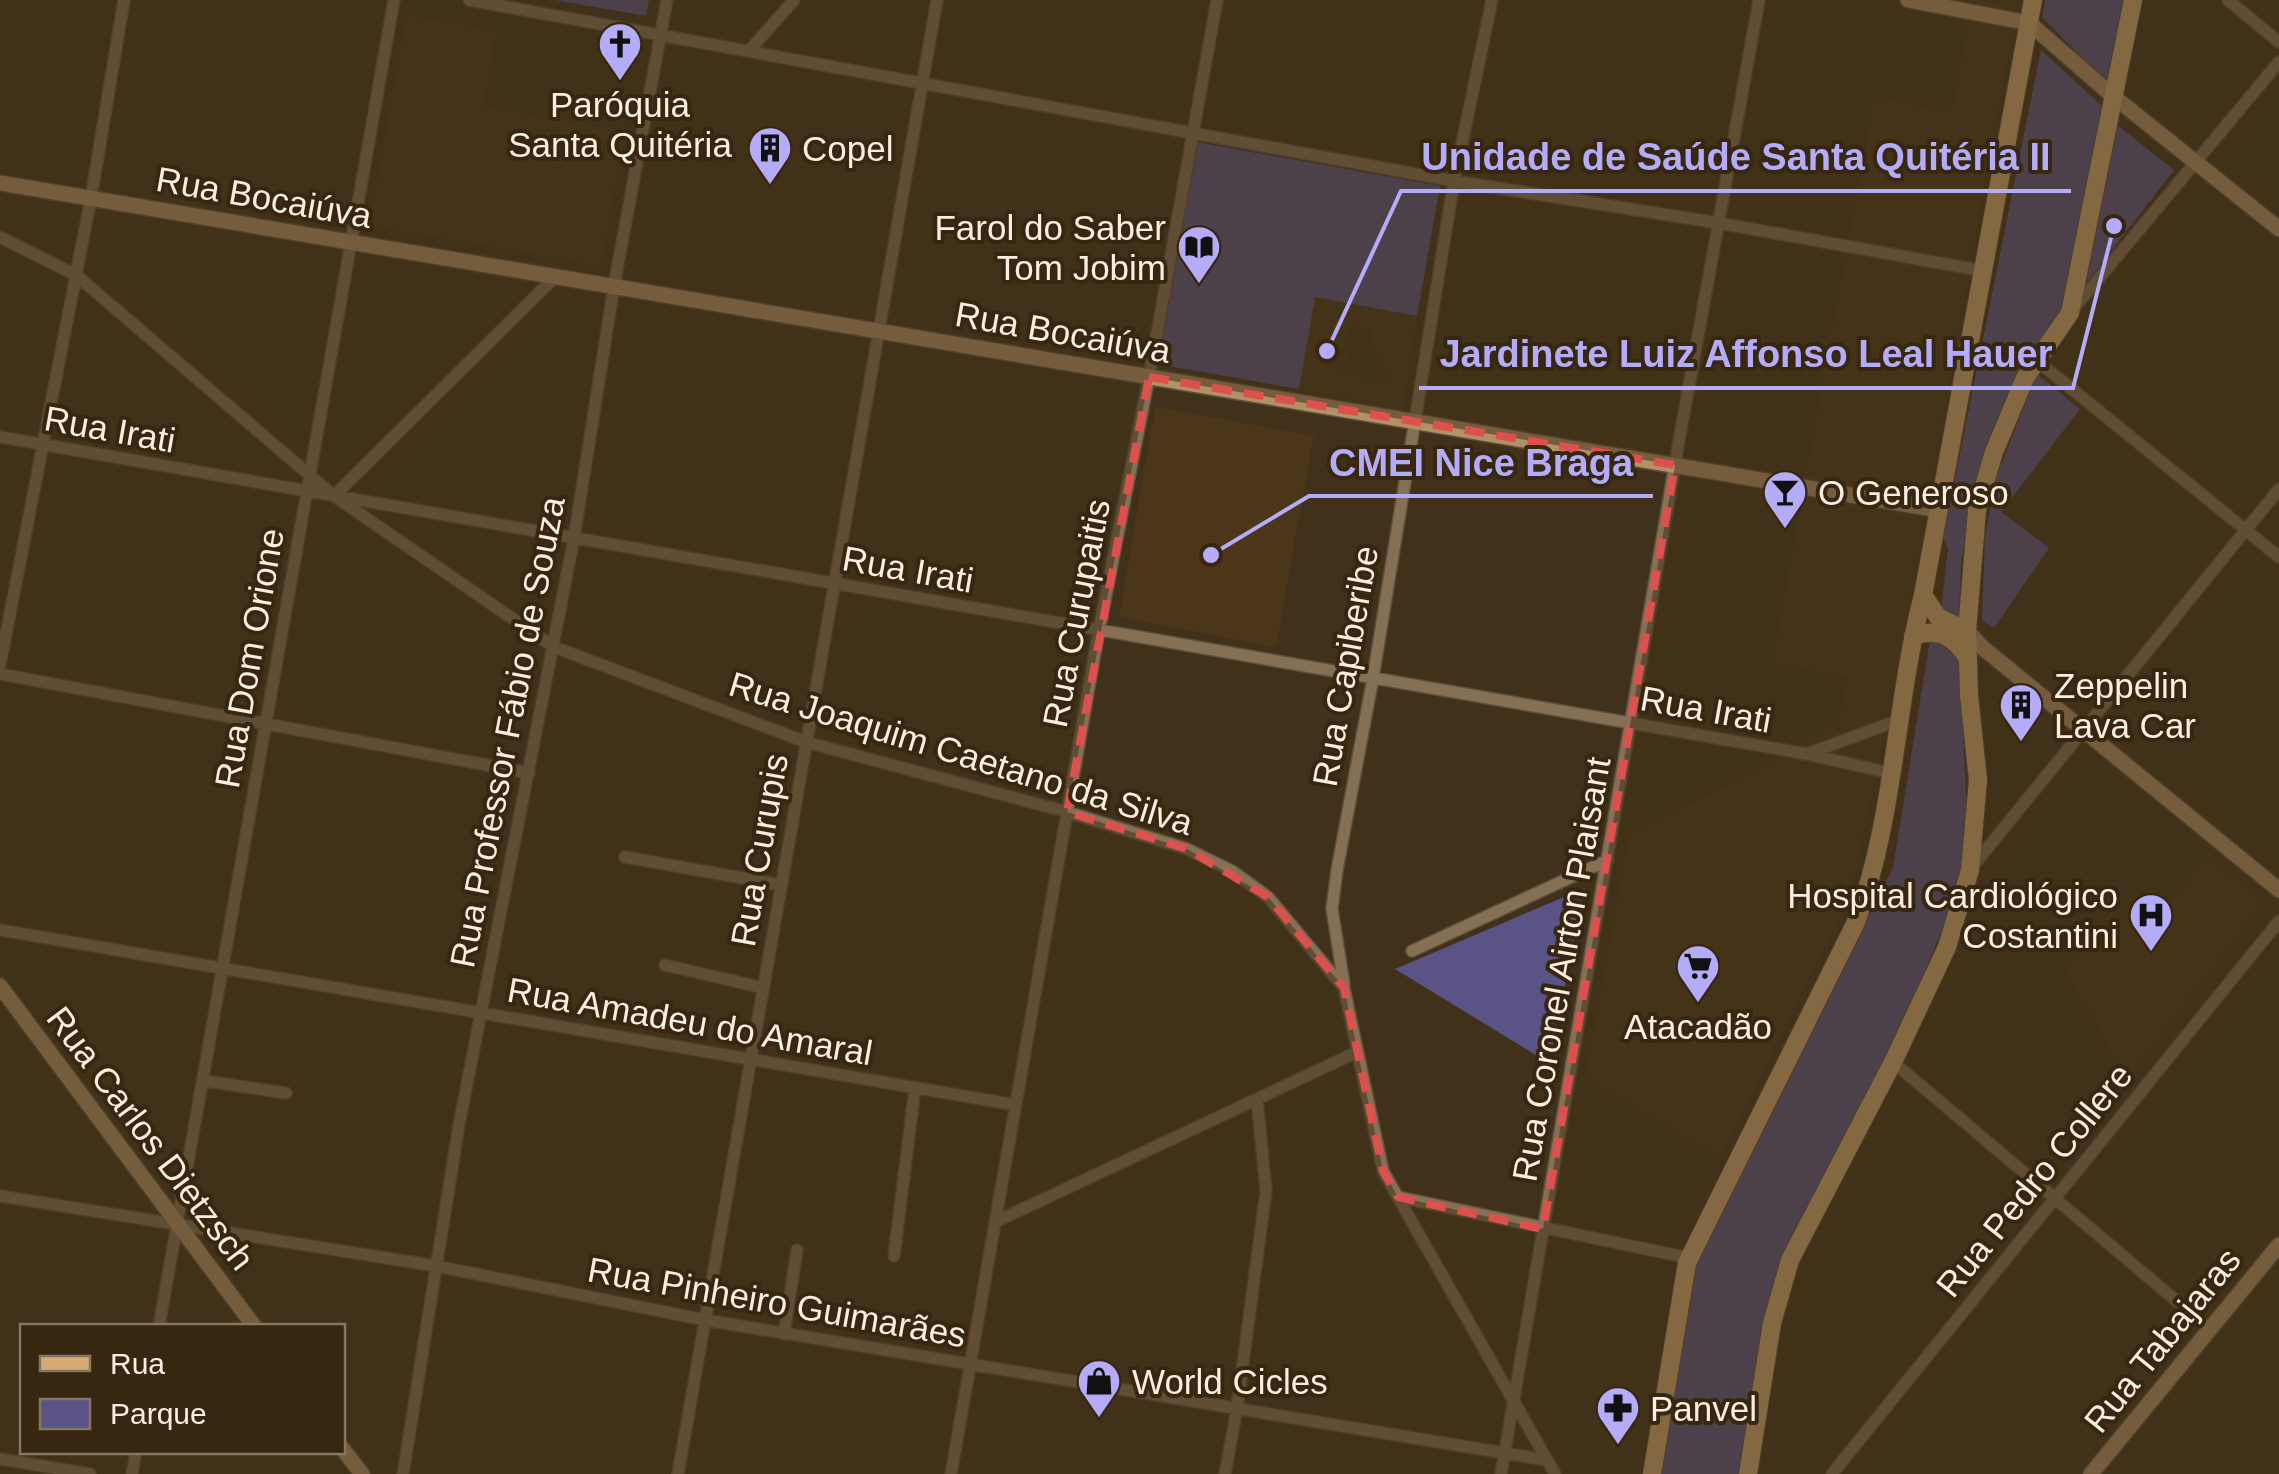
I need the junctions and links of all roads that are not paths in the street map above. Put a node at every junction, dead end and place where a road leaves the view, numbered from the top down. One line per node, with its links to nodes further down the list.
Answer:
1 (124, 0): 25 (street)
2 (394, 0): 29 (street, Rua Dom Orione)
3 (469, 0): 15 (street)
4 (666, 0): 15 (street, Rua Professor Fábio de Souza)
5 (794, 0): 17 (street)
6 (937, 0): 19 (street, Rua Curupis)
7 (1216, 0): 21 (street, Rua Curupaitis)
8 (1492, 0): 23 (street, Rua Capiberibe)
9 (1759, 0): 26 (street, Rua Coronel Airton Plaisant)
10 (1908, 0): 14 (main road)
11 (2033, 0): 14 (main road)
12 (2133, 0): 20 (main road)
13 (2228, 0): 16 (street)
14 (2029, 23): 20 (main road); 30 (main road)
15 (660, 34): 17 (street); 33 (street, Rua Professor Fábio de Souza)
16 (2279, 42)
17 (749, 51): 19 (street)
18 (2279, 62): 22 (street)
19 (924, 85): 21 (street); 35 (street, Rua Curupis)
20 (2114, 96): 22 (main road); 34 (main road)
21 (1193, 132): 23 (street); 37 (street, Rua Curupaitis)
22 (2198, 164): 27 (main road); 34 (street)
23 (1454, 181): 26 (street); 38 (street, Rua Capiberibe)
24 (0, 183): 25 (main road, Rua Bocaiúva)
25 (90, 198): 29 (main road, Rua Bocaiúva); 31 (street)
26 (1719, 223): 30 (street); 41 (street, Rua Coronel Airton Plaisant)
27 (2279, 229)
28 (0, 238): 31 (street, Rua Joaquim Caetano da Silva)
29 (351, 242): 32 (main road, Rua Bocaiúva); 42 (street, Rua Dom Orione)
30 (1984, 270): 46 (main road)
31 (76, 275): 40 (street); 42 (street, Rua Joaquim Caetano da Silva)
32 (555, 276): 33 (main road, Rua Bocaiúva); 45 (street)
33 (614, 286): 35 (main road, Rua Bocaiúva); 48 (street, Rua Professor Fábio de Souza)
34 (2070, 313): 36 (main road)
35 (878, 331): 37 (main road, Rua Bocaiúva); 50 (street, Rua Curupis)
36 (2036, 360): 47 (street); 53 (main road)
37 (1149, 377): 38 (main road, Rua Bocaiúva); 52 (street, Rua Curupaitis)
38 (1414, 422): 41 (main road, Rua Bocaiúva); 59 (street, Rua Capiberibe)
39 (0, 437): 40 (street, Rua Irati)
40 (43, 445): 44 (street, Rua Irati); 57 (street)
41 (1675, 466): 46 (main road, Rua Bocaiúva); 62 (street, Rua Coronel Airton Plaisant)
42 (310, 474): 44 (street, Rua Dom Orione); 45 (street, Rua Joaquim Caetano da Silva)
43 (2279, 489): 47 (street)
44 (307, 491): 45 (street, Rua Irati); 61 (street, Rua Dom Orione)
45 (334, 496): 48 (street, Rua Irati); 55 (street, Rua Joaquim Caetano da Silva)
46 (1939, 510): 51 (main road)
47 (2246, 531): 49 (street); 63 (street)
48 (574, 538): 50 (street, Rua Irati); 55 (street, Rua Professor Fábio de Souza)
49 (2279, 557)
50 (834, 584): 52 (street, Rua Irati); 64 (street, Rua Curupis)
51 (1923, 595): 53 (main road); 54 (main road)
52 (1099, 630): 59 (street, Rua Irati); 68 (street, Rua Curupaitis)
53 (1967, 631): 56 (main road); 63 (main road)
54 (1912, 636): 56 (main road); 60 (main road)
55 (554, 647): 64 (street, Rua Joaquim Caetano da Silva); 66 (street, Rua Professor Fábio de Souza)
56 (1966, 656): 71 (main road)
57 (0, 664)
58 (0, 674): 61 (street)
59 (1373, 678): 62 (street, Rua Irati); 81 (street, Rua Capiberibe)
60 (1899, 720): 65 (street, Rua Irati); 67 (main road)
61 (266, 724): 66 (street); 78 (street, Rua Dom Orione)
62 (1632, 724): 65 (street, Rua Irati); 70 (street, Rua Coronel Airton Plaisant)
63 (2086, 730): 71 (street); 73 (main road)
64 (806, 742): 68 (street, Rua Joaquim Caetano da Silva); 72 (street, Rua Curupis)
65 (1807, 754): 67 (street, Rua Irati)
66 (529, 773): 82 (street, Rua Professor Fábio de Souza)
67 (1890, 774): 100 (main road)
68 (1067, 812): 81 (street, Rua Joaquim Caetano da Silva); 90 (street, Rua Curupaitis)
69 (625, 858): 72 (street)
70 (1608, 860): 76 (street); 96 (street, Rua Coronel Airton Plaisant)
71 (1970, 870): 85 (main road)
72 (781, 885): 80 (street, Rua Curupis)
73 (2279, 890)
74 (2279, 921): 93 (street, Rua Pedro Collere)
75 (0, 930): 78 (street, Rua Amadeu do Amaral)
76 (1412, 951)
77 (665, 965): 80 (street)
78 (222, 968): 82 (street, Rua Amadeu do Amaral); 86 (street, Rua Dom Orione)
79 (0, 986): 94 (main road, Rua Carlos Dietzsch)
80 (763, 988): 84 (street, Rua Curupis)
81 (1344, 988): 83 (street, Rua Joaquim Caetano da Silva)
82 (481, 1013): 84 (street, Rua Amadeu do Amaral); 101 (street, Rua Professor Fábio de Souza)
83 (1358, 1052): 89 (street); 92 (street, Rua Joaquim Caetano da Silva)
84 (750, 1061): 87 (street, Rua Amadeu do Amaral); 102 (street, Rua Curupis)
85 (1893, 1062): 93 (street); 123 (main road)
86 (205, 1081): 88 (street); 94 (street, Rua Dom Orione)
87 (915, 1088): 90 (street, Rua Amadeu do Amaral); 99 (street)
88 (286, 1093)
89 (1257, 1099): 95 (street); 109 (street)
90 (1016, 1105): 95 (street, Rua Curupaitis)
91 (0, 1196): 94 (street, Rua Pinheiro Guimarães)
92 (1398, 1198): 96 (street); 108 (street, Rua Joaquim Caetano da Silva)
93 (2054, 1201): 105 (street); 124 (street, Rua Pedro Collere)
94 (177, 1222): 101 (street, Rua Pinheiro Guimarães); 103 (street, Rua Dom Orione); 104 (main road, Rua Carlos Dietzsch)
95 (995, 1222): 107 (street, Rua Curupaitis)
96 (1543, 1229): 100 (street); 108 (street, Rua Coronel Airton Plaisant)
97 (2279, 1245): 105 (main road, Rua Tabajaras)
98 (797, 1250): 106 (street)
99 (894, 1256)
100 (1689, 1258): 122 (main road)
101 (436, 1266): 102 (street, Rua Pinheiro Guimarães); 116 (street, Rua Professor Fábio de Souza)
102 (705, 1320): 106 (street, Rua Pinheiro Guimarães); 117 (street, Rua Curupis)
103 (159, 1324)
104 (253, 1324)
105 (2211, 1330): 125 (main road, Rua Tabajaras)
106 (784, 1334): 107 (street, Rua Pinheiro Guimarães)
107 (970, 1364): 109 (street, Rua Pinheiro Guimarães); 118 (street, Rua Curupaitis)
108 (1514, 1403): 111 (street, Rua Coronel Airton Plaisant); 113 (street, Rua Joaquim Caetano da Silva)
109 (1237, 1408): 111 (street, Rua Pinheiro Guimarães); 119 (street)
110 (345, 1452): 115 (main road)
111 (1506, 1452): 113 (street, Rua Pinheiro Guimarães); 120 (street, Rua Coronel Airton Plaisant)
112 (0, 1459): 114 (street)
113 (1546, 1460): 121 (street, Rua Joaquim Caetano da Silva)
114 (90, 1474)
115 (362, 1474)
116 (403, 1474)
117 (678, 1474)
118 (950, 1474)
119 (1225, 1474)
120 (1501, 1474)
121 (1554, 1474)
122 (1652, 1474)
123 (1748, 1474)
124 (1832, 1474)
125 (2091, 1474)

